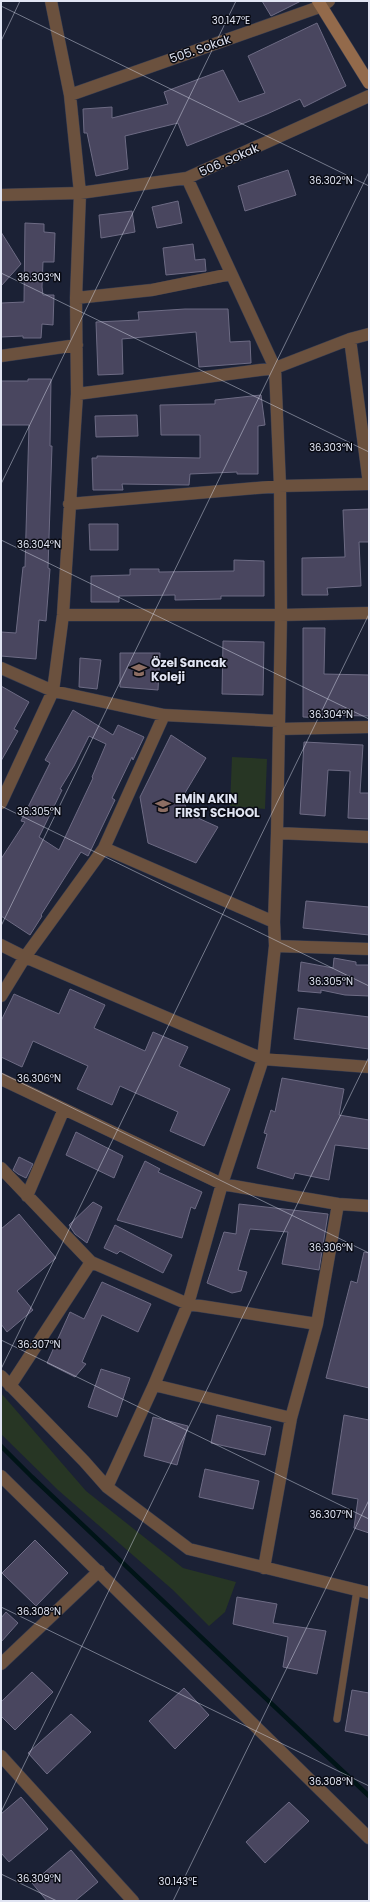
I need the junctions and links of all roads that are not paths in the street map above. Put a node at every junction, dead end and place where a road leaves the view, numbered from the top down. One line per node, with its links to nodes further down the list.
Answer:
1 (51, 1): 4 (street)
2 (323, 3): 3 (street); 4 (street, 505. Sokak)
3 (369, 83)
4 (70, 95): 7 (street)
5 (369, 96): 6 (street, 506. Sokak)
6 (187, 178): 7 (street, 506. Sokak); 9 (street)
7 (80, 193): 8 (street, 506. Sokak); 10 (street)
8 (1, 195)
9 (231, 274): 10 (street); 15 (street)
10 (76, 298): 13 (street)
11 (369, 334): 12 (street)
12 (350, 339): 15 (street); 17 (street)
13 (77, 345): 14 (street); 16 (street)
14 (1, 356)
15 (275, 368): 16 (street); 18 (street)
16 (77, 394): 19 (street)
17 (369, 484): 18 (street)
18 (280, 486): 19 (street); 22 (street)
19 (69, 504): 21 (street)
20 (369, 613): 22 (street)
21 (63, 614): 22 (street); 24 (street)
22 (281, 615): 26 (street)
23 (1, 668): 24 (street)
24 (53, 691): 25 (street); 28 (street)
25 (164, 715): 26 (street); 31 (street)
26 (279, 725): 27 (street); 29 (street)
27 (369, 727)
28 (1, 803)
29 (278, 833): 30 (street); 32 (street)
30 (369, 837)
31 (104, 848): 32 (street); 36 (street)
32 (274, 922): 34 (street)
33 (1, 945): 36 (street)
34 (275, 946): 35 (street); 38 (street)
35 (369, 949)
36 (25, 957): 37 (street); 38 (street)
37 (1, 996)
38 (264, 1059): 39 (street); 43 (street)
39 (369, 1067)
40 (1, 1079): 41 (street)
41 (64, 1109): 43 (street); 44 (street)
42 (1, 1168): 44 (street)
43 (222, 1184): 45 (street); 48 (street)
44 (27, 1196): 47 (street)
45 (338, 1204): 46 (street); 49 (street)
46 (369, 1206)
47 (91, 1262): 48 (street); 52 (street)
48 (188, 1304): 49 (street); 51 (street)
49 (317, 1324): 53 (street)
50 (1, 1376): 52 (street)
51 (154, 1385): 53 (street); 55 (street)
52 (10, 1386): 55 (street)
53 (291, 1418): 56 (street)
54 (1, 1476): 57 (street)
55 (107, 1486): 56 (street)
56 (264, 1568): 58 (street)
57 (99, 1571): 59 (street); 62 (street)
58 (363, 1591): 60 (lane)
59 (1, 1664)
60 (337, 1720)
61 (1, 1756): 63 (street)
62 (369, 1838)
63 (133, 1901)

